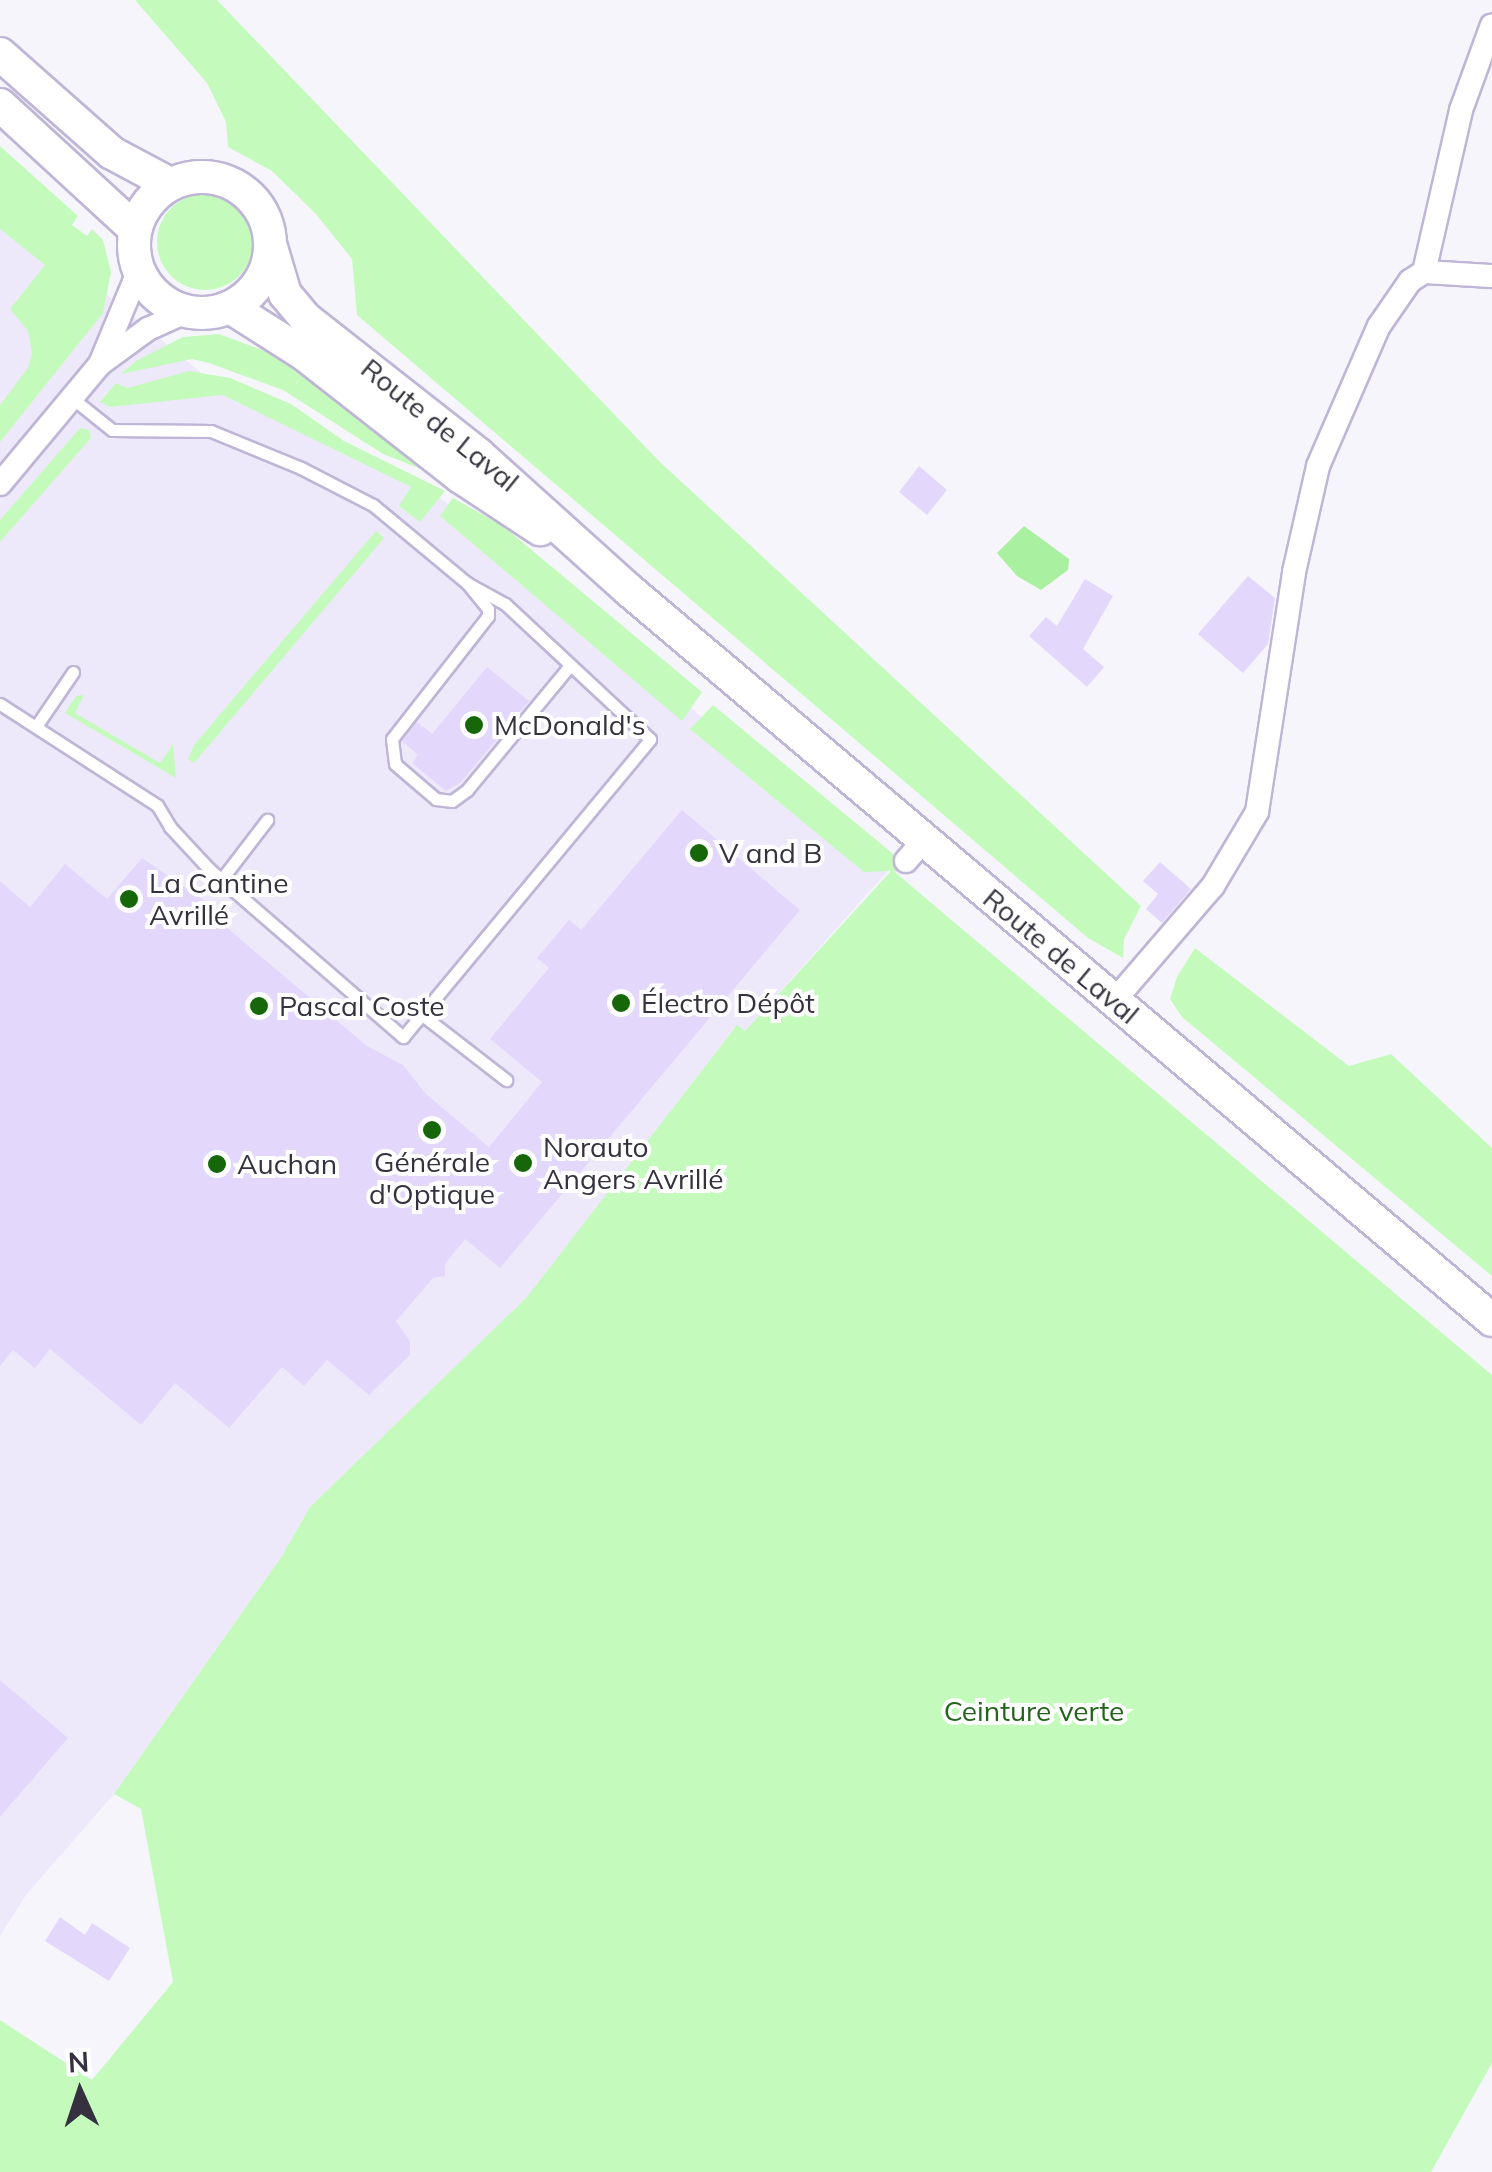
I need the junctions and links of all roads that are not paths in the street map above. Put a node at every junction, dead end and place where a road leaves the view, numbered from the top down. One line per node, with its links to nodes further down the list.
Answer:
1 (1492, 25): 8 (street)
2 (0, 54): 4 (main road)
3 (0, 105): 5 (main road)
4 (170, 184): 5 (main road); 6 (main road)
5 (135, 230): 7 (main road)
6 (270, 248): 10 (main road); 16 (main road, Route de Laval)
7 (139, 270): 11 (main road); 12 (street)
8 (1424, 272): 9 (street); 23 (street)
9 (1492, 276)
10 (230, 307): 11 (main road); 16 (main road, Route de Laval)
11 (188, 311): 12 (street)
12 (100, 364): 13 (street)
13 (72, 398): 14 (street); 15 (lane)
14 (0, 484)
15 (467, 584): 17 (lane); 17 (lane)
16 (630, 591): 23 (main road, Route de Laval)
17 (568, 668): 24 (lane)
18 (73, 672): 20 (lane)
19 (0, 704): 20 (lane)
20 (37, 726): 22 (lane)
21 (267, 820): 22 (lane)
22 (221, 880): 24 (lane)
23 (1114, 1001): 26 (main road, Route de Laval)
24 (421, 1014): 25 (lane)
25 (506, 1080)
26 (1492, 1320)

